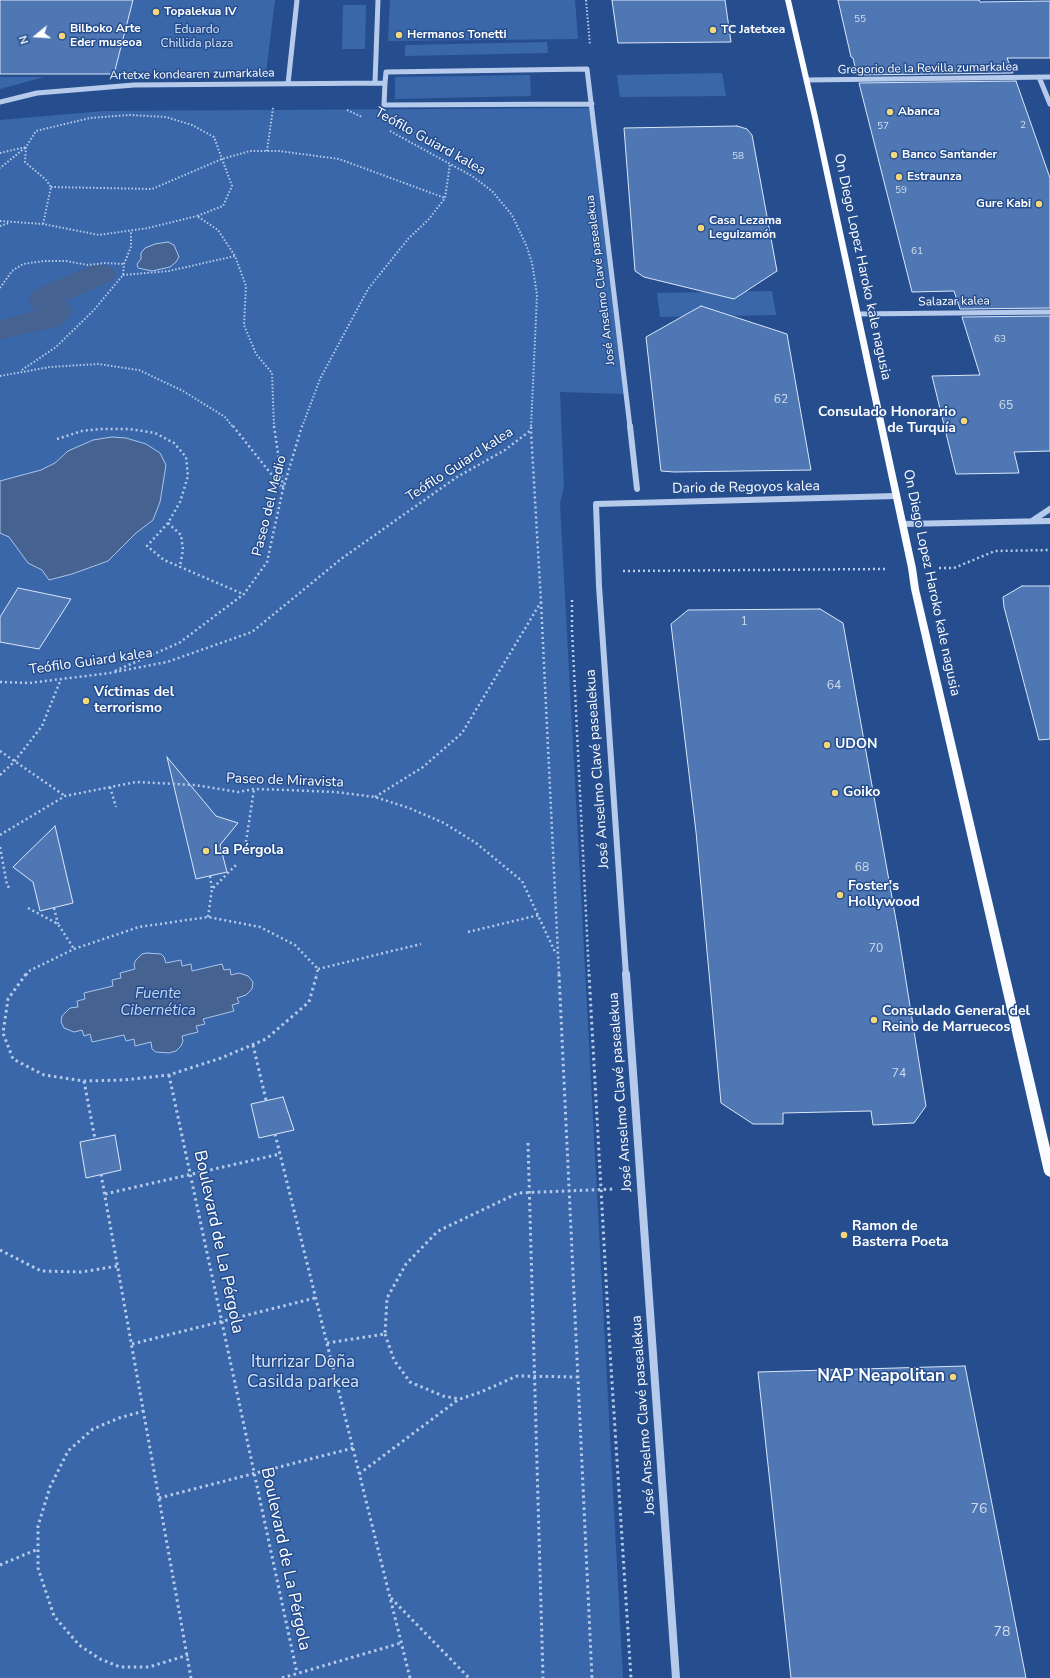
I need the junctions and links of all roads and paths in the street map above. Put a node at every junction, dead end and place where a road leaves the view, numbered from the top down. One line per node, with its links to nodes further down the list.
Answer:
1 (297, 0): 12 (street)
2 (378, 0): 9 (street)
3 (586, 0): 5 (path)
4 (788, 0): 8 (main road, On Diego Lopez Haroko kale nagusia)
5 (587, 69): 10 (street); 14 (street, José Anselmo Clavé pasealekua)
6 (1039, 77): 7 (street, Gregorio de la Revilla zumarkalea); 8 (street, Gregorio de la Revilla zumarkalea); 15 (street)
7 (1050, 77)
8 (807, 80): 38 (main road, On Diego Lopez Haroko kale nagusia)
9 (375, 83): 10 (street, Artetxe kondearen zumarkalea); 12 (street, Artetxe kondearen zumarkalea)
10 (385, 83): 14 (street)
11 (276, 84): 12 (street, Artetxe kondearen zumarkalea); 13 (street, Artetxe kondearen zumarkalea); 20 (path)
12 (288, 84)
13 (0, 102)
14 (592, 104): 44 (street, José Anselmo Clavé pasealekua)
15 (1050, 104)
16 (345, 109): 17 (path, Teófilo Guiard kalea)
17 (366, 119)
18 (385, 129): 23 (path, Teófilo Guiard kalea)
19 (26, 147): 21 (path); 22 (path); 24 (path); 25 (path)
20 (267, 151): 22 (path); 26 (path)
21 (0, 153)
22 (222, 159): 25 (path); 27 (path)
23 (450, 164): 26 (path); 41 (path, Teófilo Guiard kalea)
24 (0, 168)
25 (51, 187): 30 (path)
26 (445, 198): 43 (path, Paseo del Medio)
27 (197, 216): 32 (path); 33 (path)
28 (0, 221): 29 (path)
29 (11, 222): 30 (path); 31 (path)
30 (43, 224): 32 (path)
31 (0, 226)
32 (131, 231): 34 (path)
33 (235, 256): 35 (path); 43 (path)
34 (124, 264): 35 (path); 36 (path)
35 (123, 275): 39 (path)
36 (0, 288)
37 (1050, 312): 38 (street, Salazar kalea)
38 (857, 314): 45 (main road, On Diego Lopez Haroko kale nagusia)
39 (20, 372): 40 (path); 43 (path)
40 (0, 376)
41 (531, 430): 59 (path); 60 (path, Teófilo Guiard kalea)
42 (57, 439): 50 (path)
43 (283, 489): 57 (path, Paseo del Medio)
44 (637, 489)
45 (896, 496): 46 (street, Dario de Regoyos kalea); 51 (main road, On Diego Lopez Haroko kale nagusia)
46 (596, 504): 56 (street, José Anselmo Clavé pasealekua)
47 (1050, 509): 49 (street)
48 (1050, 521): 49 (street)
49 (1032, 522): 51 (street)
50 (168, 523): 53 (path); 53 (path)
51 (902, 524): 97 (main road, On Diego Lopez Haroko kale nagusia)
52 (1050, 550): 54 (path)
53 (180, 566): 57 (path)
54 (954, 568)
55 (869, 569): 56 (path)
56 (599, 571): 100 (street, José Anselmo Clavé pasealekua)
57 (244, 594): 60 (path, Paseo del Medio)
58 (572, 595): 101 (path)
59 (541, 602): 69 (path); 86 (path)
60 (110, 674): 61 (path, Teófilo Guiard kalea)
61 (62, 679): 62 (path, Teófilo Guiard kalea); 64 (path)
62 (0, 682)
63 (0, 751): 64 (path)
64 (14, 762): 65 (path); 68 (path)
65 (0, 775)
66 (110, 787): 67 (path, Paseo de Miravista); 68 (path, Paseo de Miravista); 70 (path)
67 (254, 789): 69 (path, Paseo de Miravista); 72 (path)
68 (65, 796): 71 (path, Paseo de Miravista)
69 (375, 798): 80 (path, Paseo de Miravista)
70 (116, 807)
71 (0, 835)
72 (246, 842)
73 (0, 847): 76 (path)
74 (236, 865): 77 (path)
75 (210, 876): 77 (path)
76 (10, 889)
77 (212, 889): 81 (path)
78 (28, 908): 82 (path)
79 (54, 908): 82 (path)
80 (539, 915): 83 (path); 86 (path, Paseo de Miravista)
81 (208, 917): 85 (path); 87 (path)
82 (58, 924): 85 (path)
83 (468, 932)
84 (421, 944): 87 (path)
85 (74, 949): 88 (path)
86 (557, 956): 102 (path)
87 (318, 969): 89 (path)
88 (2, 1034): 91 (path)
89 (253, 1045): 90 (path); 92 (path)
90 (169, 1075): 91 (path); 99 (path, Boulevard de La Pérgola)
91 (84, 1081): 94 (path)
92 (266, 1100)
93 (275, 1134): 96 (path)
94 (94, 1139)
95 (528, 1143): 103 (path)
96 (280, 1154): 99 (path); 107 (path)
97 (1050, 1172)
98 (101, 1174): 104 (path)
99 (190, 1175): 104 (path); 108 (path, Boulevard de La Pérgola)
100 (642, 1188): 101 (path); 133 (street, José Anselmo Clavé pasealekua)
101 (602, 1190): 102 (path); 132 (path)
102 (568, 1192): 103 (path); 113 (path)
103 (529, 1193): 109 (path); 112 (path)
104 (105, 1194): 106 (path)
105 (0, 1250): 106 (path)
106 (118, 1266): 111 (path)
107 (316, 1298): 108 (path); 110 (path)
108 (221, 1322): 111 (path); 117 (path, Boulevard de La Pérgola)
109 (385, 1334): 110 (path); 114 (path)
110 (327, 1343): 116 (path)
111 (132, 1344): 115 (path)
112 (534, 1377): 113 (path); 114 (path); 130 (path)
113 (578, 1377): 131 (path)
114 (460, 1399): 118 (path)
115 (144, 1410): 119 (path); 120 (path)
116 (353, 1448): 117 (path); 118 (path)
117 (254, 1474): 119 (path); 125 (path, Boulevard de La Pérgola)
118 (359, 1474): 122 (path)
119 (159, 1498): 124 (path)
120 (38, 1549): 121 (path); 124 (path)
121 (0, 1565)
122 (390, 1598): 123 (path); 129 (path)
123 (401, 1643): 125 (path); 128 (path)
124 (188, 1654): 126 (path)
125 (297, 1674): 127 (path)
126 (191, 1678)
127 (282, 1678)
128 (410, 1678)
129 (469, 1678)
130 (543, 1678)
131 (592, 1678)
132 (631, 1678)
133 (676, 1678)

